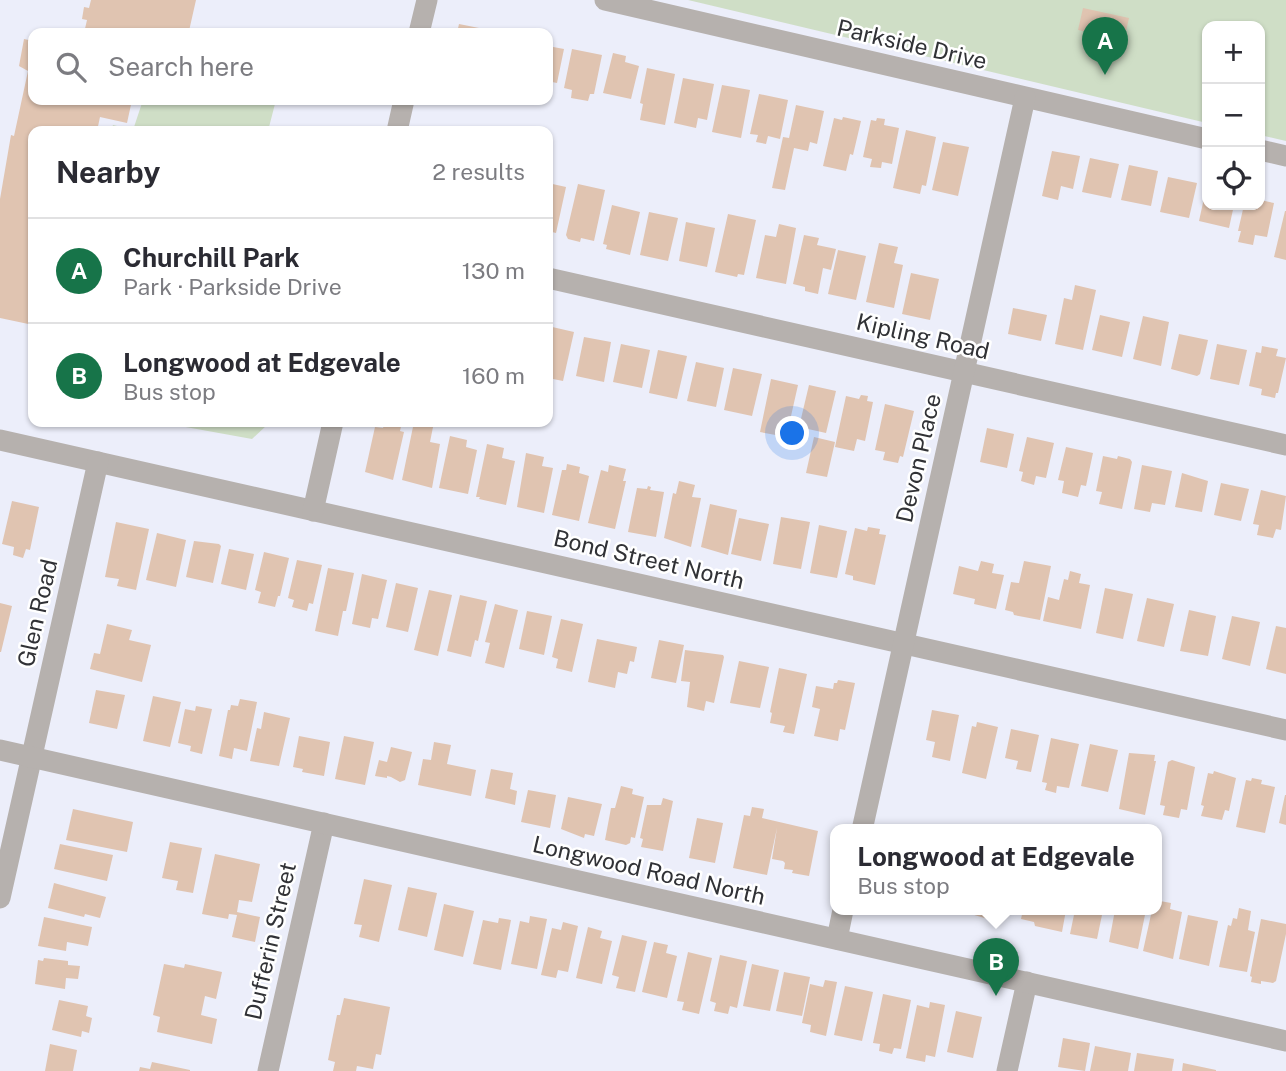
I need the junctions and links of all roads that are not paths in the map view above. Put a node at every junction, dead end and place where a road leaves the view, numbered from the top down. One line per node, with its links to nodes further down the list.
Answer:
1 (427, 0): 3 (street)
2 (605, 0): 4 (street, Parkside Drive)
3 (420, 28)
4 (1025, 98): 7 (street, Parkside Drive); 11 (street, Devon Place)
5 (403, 105): 6 (street)
6 (398, 126)
7 (1202, 138)
8 (1265, 151): 9 (street)
9 (1286, 156)
10 (553, 279): 11 (street, Kipling Road)
11 (964, 372): 14 (street, Kipling Road); 17 (street, Devon Place)
12 (331, 427): 16 (street)
13 (0, 440): 15 (street, Bond Street North)
14 (1286, 445)
15 (98, 462): 16 (street, Bond Street North); 20 (street, Glen Road)
16 (313, 511): 17 (street, Bond Street North)
17 (903, 644): 18 (street, Bond Street North); 22 (street, Devon Place)
18 (1286, 730)
19 (0, 750): 20 (street, Longwood Road North)
20 (32, 757): 21 (street, Longwood Road North); 23 (street, Glen Road)
21 (324, 823): 25 (street, Longwood Road North); 28 (street, Dufferin Street)
22 (863, 824)
23 (0, 898)
24 (843, 915): 25 (street)
25 (837, 939): 26 (street, Longwood Road North)
26 (1027, 982): 27 (street, Longwood Road North); 29 (street)
27 (1286, 1041)
28 (268, 1071)
29 (1007, 1071)

